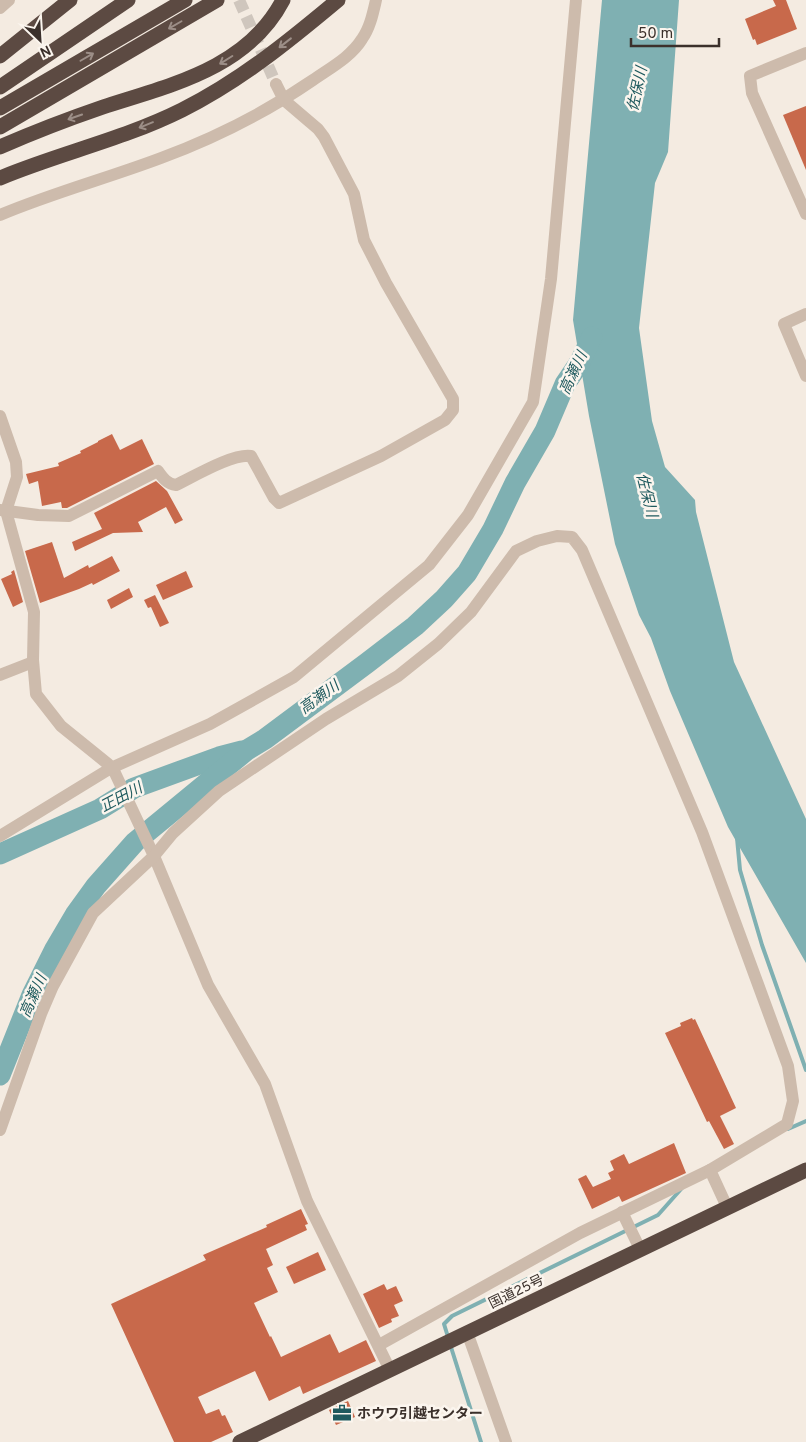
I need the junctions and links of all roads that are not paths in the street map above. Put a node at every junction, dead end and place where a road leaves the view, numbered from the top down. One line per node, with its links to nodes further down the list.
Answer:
1 (10, 0): 10 (street)
2 (70, 0): 12 (highway)
3 (128, 0): 14 (highway)
4 (185, 0): 16 (highway, one-way to 4)
5 (217, 0): 17 (highway, one-way to 17)
6 (283, 0): 18 (highway, one-way to 18)
7 (338, 0): 19 (highway, one-way to 19)
8 (376, 0): 15 (street)
9 (576, 0): 28 (street)
10 (0, 8)
11 (806, 53): 20 (street)
12 (0, 56)
13 (276, 84): 15 (street)
14 (0, 87)
15 (284, 100): 21 (street); 25 (street)
16 (0, 108)
17 (0, 127)
18 (0, 147)
19 (0, 178)
20 (806, 214)
21 (0, 215)
22 (806, 314): 23 (street)
23 (806, 376)
24 (0, 416): 25 (street)
25 (3, 510): 26 (street)
26 (33, 662): 27 (street); 28 (street)
27 (0, 675)
28 (111, 768): 29 (street); 30 (street)
29 (0, 836)
30 (153, 854): 31 (street); 32 (street); 38 (street)
31 (0, 1130)
32 (710, 1170): 34 (street); 35 (street)
33 (806, 1170): 34 (highway, 国道25号)
34 (727, 1207): 36 (highway, 国道25号)
35 (622, 1212): 36 (street); 38 (street)
36 (640, 1249): 37 (highway, 国道25号)
37 (462, 1335): 39 (highway, 国道25号); 41 (street)
38 (379, 1345): 39 (street)
39 (390, 1370): 40 (highway, 国道25号)
40 (240, 1442)
41 (506, 1442)

